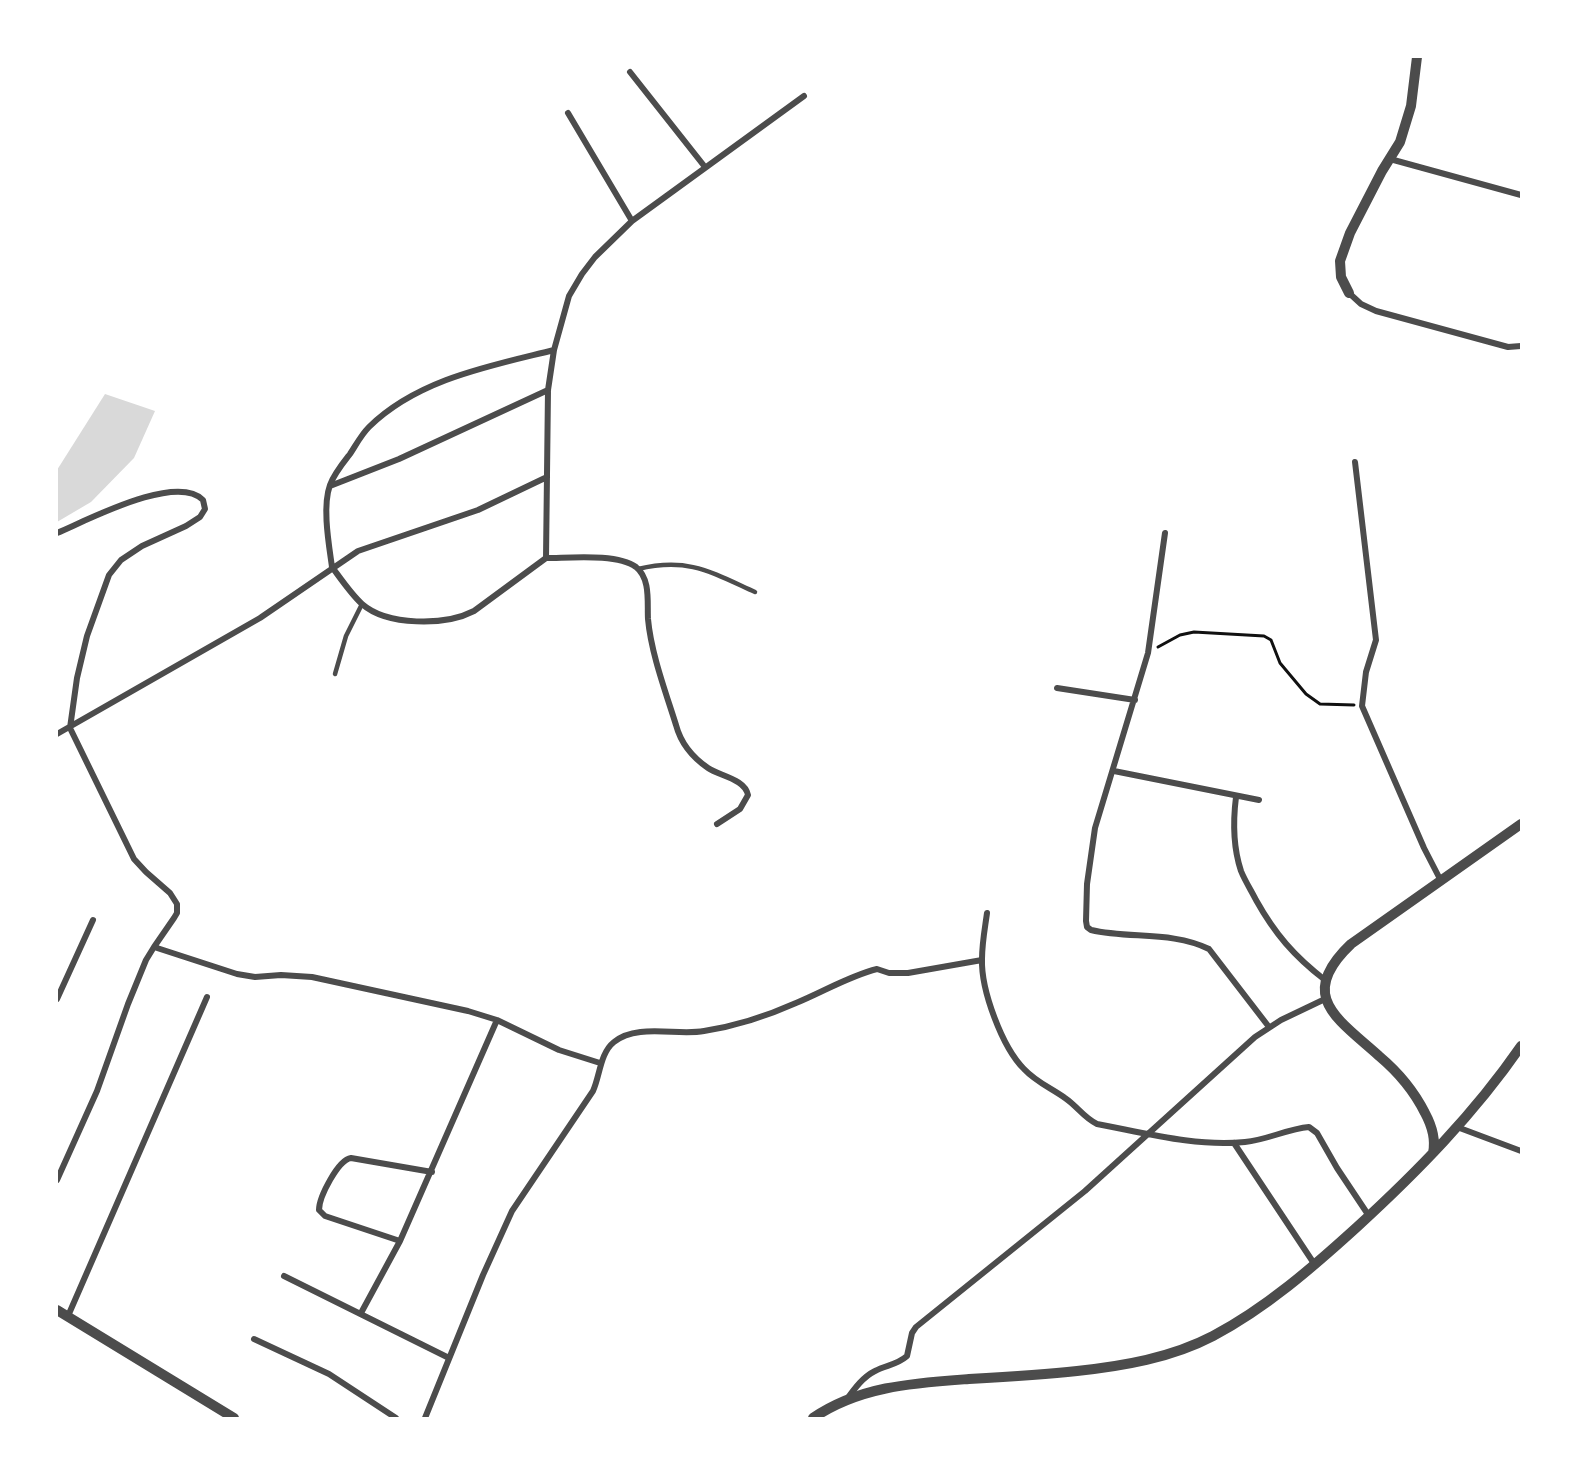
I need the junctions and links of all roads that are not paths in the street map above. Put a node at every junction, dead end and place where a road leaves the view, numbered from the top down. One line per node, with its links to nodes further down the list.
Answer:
1 (1417, 57): 5 (street)
2 (630, 72): 6 (street)
3 (804, 96): 6 (street)
4 (568, 113): 8 (street)
5 (1390, 159): 7 (street); 9 (street)
6 (705, 168): 8 (street)
7 (1521, 195)
8 (632, 221): 11 (street)
9 (1349, 293): 10 (street)
10 (1521, 346)
11 (554, 350): 12 (street); 15 (street)
12 (548, 390): 14 (street); 15 (street)
13 (1355, 462): 33 (street)
14 (547, 477): 18 (street); 19 (street)
15 (330, 486): 19 (street)
16 (57, 533): 26 (street)
17 (1165, 533): 25 (street)
18 (546, 558): 20 (street); 22 (street)
19 (332, 567): 22 (street); 26 (street)
20 (638, 569): 21 (lane); 31 (street)
21 (755, 592)
22 (362, 604): 23 (lane)
23 (335, 674)
24 (1058, 688): 25 (street)
25 (1134, 700): 28 (street)
26 (70, 728): 27 (street); 36 (street)
27 (57, 734)
28 (1114, 771): 29 (street); 43 (street)
29 (1236, 797): 30 (street); 38 (street)
30 (1259, 800)
31 (717, 824)
32 (1521, 824): 33 (street)
33 (1441, 881): 38 (street)
34 (987, 913): 37 (street)
35 (93, 920): 40 (street)
36 (153, 949): 42 (street); 52 (street)
37 (982, 960): 45 (street); 47 (street)
38 (1325, 980): 41 (street)
39 (207, 997): 59 (street)
40 (57, 999)
41 (1325, 999): 43 (street); 50 (street)
42 (497, 1020): 45 (street); 51 (street)
43 (1269, 1027): 47 (street)
44 (1521, 1046): 46 (street)
45 (600, 1063): 61 (street)
46 (1457, 1128): 49 (street); 50 (street)
47 (1148, 1135): 48 (street); 62 (street)
48 (1234, 1143): 53 (street); 55 (street)
49 (1521, 1151)
50 (1433, 1154): 53 (street)
51 (432, 1172): 54 (street); 54 (street)
52 (57, 1180)
53 (1369, 1216): 55 (street)
54 (400, 1241): 58 (street)
55 (1315, 1265): 62 (street)
56 (284, 1276): 58 (street)
57 (57, 1310): 59 (street)
58 (361, 1313): 61 (street)
59 (68, 1316): 63 (street)
60 (254, 1339): 64 (street)
61 (449, 1358): 65 (street)
62 (846, 1399): 66 (street)
63 (234, 1418)
64 (396, 1418)
65 (425, 1418)
66 (813, 1418)

